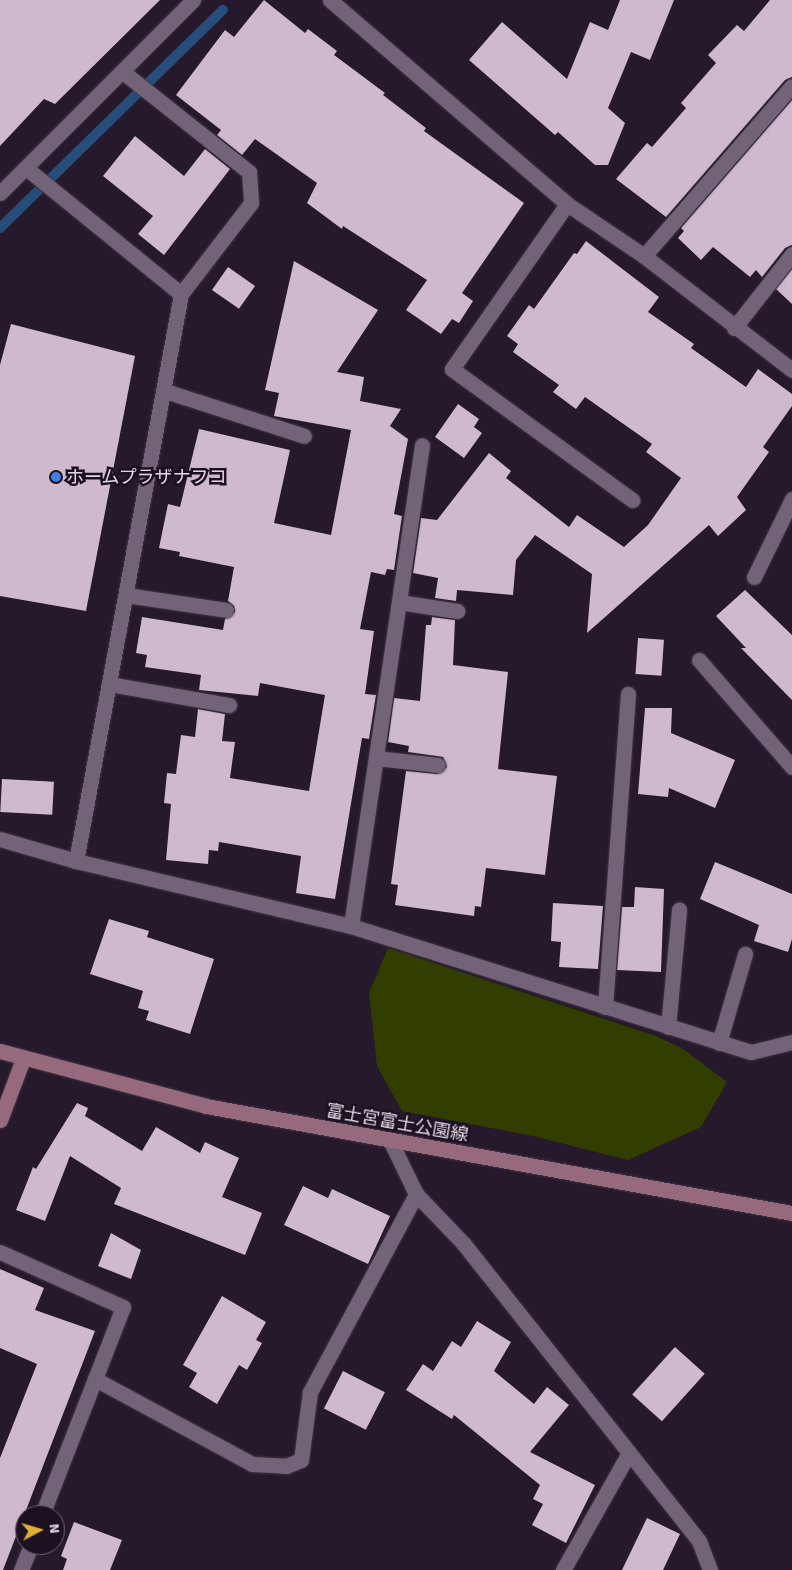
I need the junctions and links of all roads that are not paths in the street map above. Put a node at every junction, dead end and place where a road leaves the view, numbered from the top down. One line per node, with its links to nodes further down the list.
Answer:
1 (193, 0): 3 (street)
2 (330, 0): 7 (street)
3 (127, 76): 5 (street); 10 (street)
4 (792, 86): 9 (street)
5 (29, 170): 6 (street); 10 (street)
6 (0, 193)
7 (567, 204): 9 (street); 17 (street)
8 (792, 254): 11 (street)
9 (644, 256): 11 (street)
10 (181, 294): 13 (street)
11 (734, 328): 12 (street)
12 (792, 370)
13 (165, 391): 14 (street); 19 (street)
14 (304, 436)
15 (422, 445): 20 (street)
16 (792, 499): 18 (street)
17 (632, 500)
18 (754, 577)
19 (126, 595): 21 (street); 24 (street)
20 (399, 602): 22 (street); 27 (street)
21 (226, 610)
22 (457, 611)
23 (699, 660): 29 (street)
24 (109, 684): 26 (street); 31 (street)
25 (628, 694): 35 (street)
26 (229, 705)
27 (376, 758): 28 (street); 33 (street)
28 (438, 765)
29 (792, 767)
30 (0, 838): 31 (street)
31 (76, 861): 33 (street)
32 (679, 910): 36 (street)
33 (351, 926): 35 (street)
34 (745, 954): 38 (street)
35 (606, 1007): 36 (street)
36 (668, 1027): 38 (street)
37 (792, 1042): 38 (street)
38 (719, 1043)
39 (0, 1051): 40 (main road, 富士宮富士公園線)
40 (24, 1059): 41 (main road); 42 (main road, 富士宮富士公園線)
41 (0, 1120)
42 (390, 1140): 43 (street); 44 (main road, 富士宮富士公園線)
43 (416, 1194): 46 (street); 47 (street)
44 (792, 1213)
45 (0, 1252): 46 (street)
46 (95, 1379): 48 (street)
47 (629, 1453): 51 (street); 52 (street)
48 (46, 1505)
49 (27, 1555): 50 (street)
50 (21, 1570)
51 (563, 1570)
52 (710, 1570)

